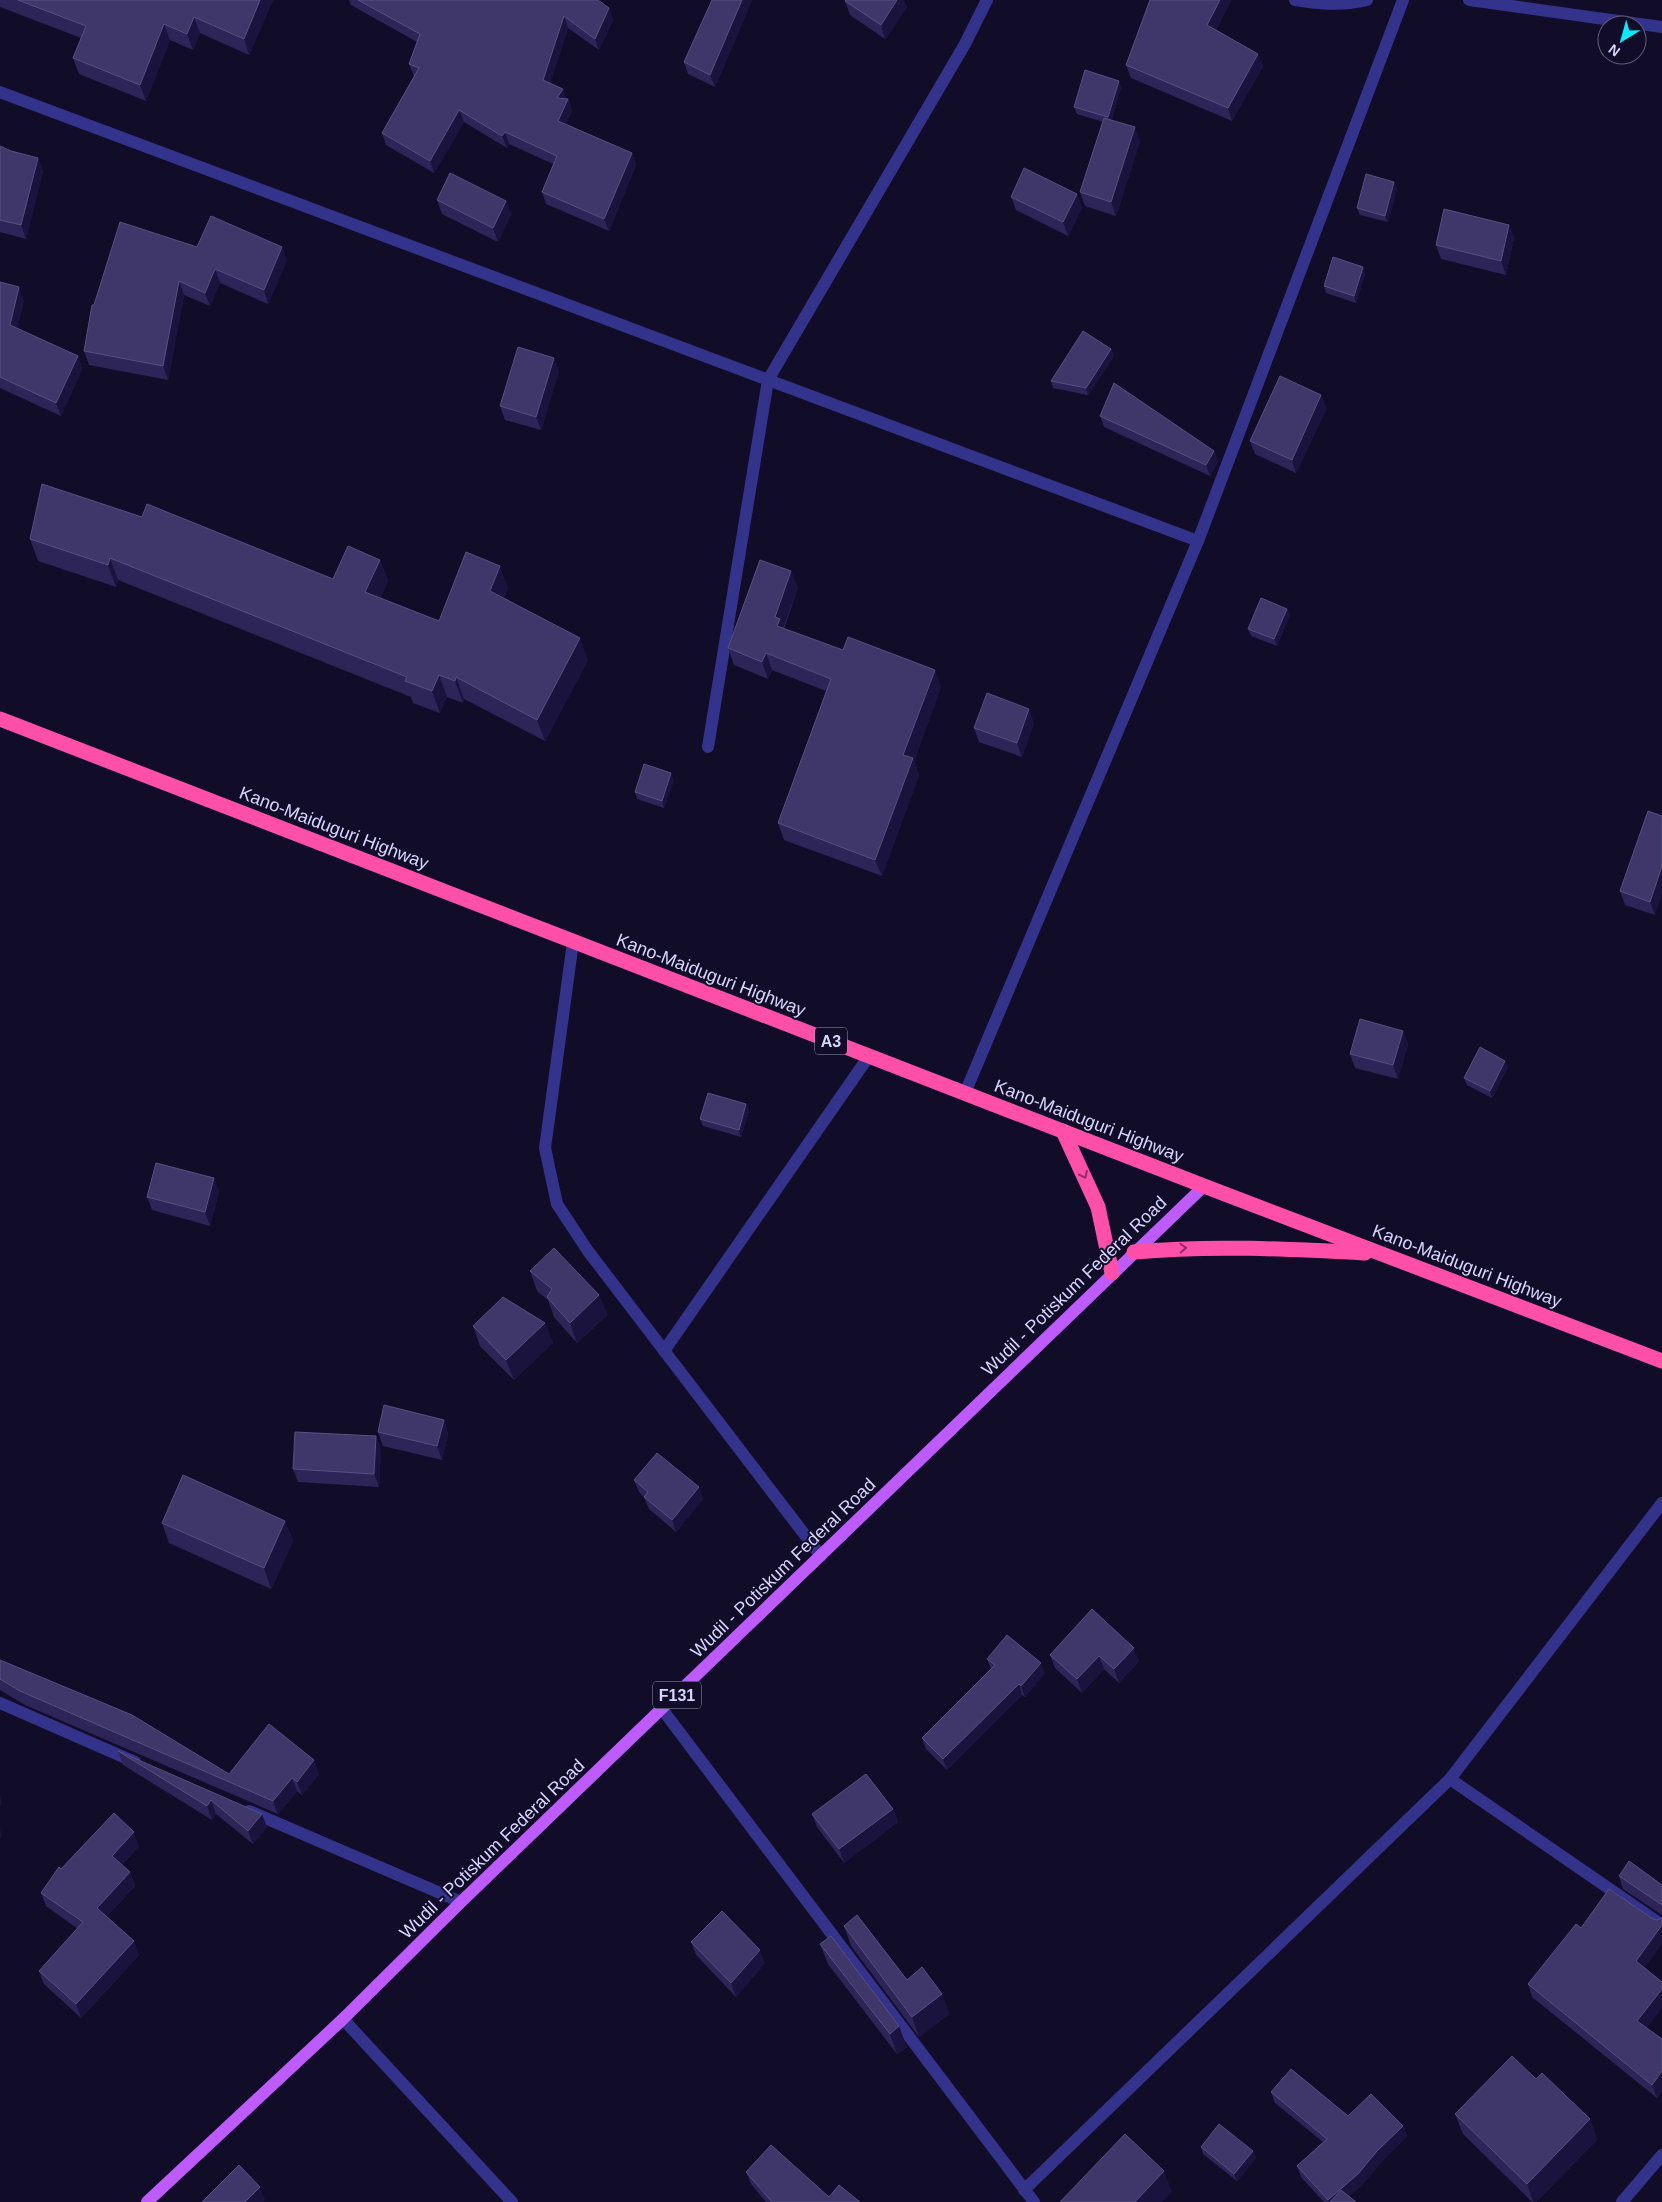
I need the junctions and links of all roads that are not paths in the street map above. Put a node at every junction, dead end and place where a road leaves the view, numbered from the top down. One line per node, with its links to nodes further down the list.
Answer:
1 (987, 0): 8 (street)
2 (1295, 0): 3 (street)
3 (1367, 0)
4 (1403, 0): 9 (street)
5 (1469, 0): 6 (street)
6 (1662, 27)
7 (0, 92): 8 (street)
8 (768, 380): 9 (street); 11 (street)
9 (1198, 541): 14 (street)
10 (0, 719): 12 (highway, Kano-Maiduguri Highway / A3)
11 (708, 747)
12 (574, 942): 13 (highway, Kano-Maiduguri Highway / A3); 20 (street)
13 (869, 1056): 14 (highway, Kano-Maiduguri Highway / A3); 20 (street)
14 (966, 1094): 15 (highway, Kano-Maiduguri Highway / A3)
15 (1063, 1131): 16 (highway, Kano-Maiduguri Highway / A3); 19 (highway, one-way to 19)
16 (1204, 1186): 17 (main road, Wudil - Potiskum Federal Road / F131); 18 (highway, Kano-Maiduguri Highway / A3)
17 (1134, 1252): 18 (highway, one-way to 18); 19 (main road, Wudil - Potiskum Federal Road / F131)
18 (1380, 1254): 21 (highway, Kano-Maiduguri Highway / A3)
19 (1112, 1273): 23 (main road, Wudil - Potiskum Federal Road / F131)
20 (664, 1350): 23 (street)
21 (1662, 1361)
22 (1662, 1503): 27 (street)
23 (821, 1556): 25 (main road, Wudil - Potiskum Federal Road / F131)
24 (0, 1703): 26 (street)
25 (662, 1710): 29 (main road, Wudil - Potiskum Federal Road / F131); 33 (street)
26 (144, 1766)
27 (1450, 1779): 30 (street); 33 (street)
28 (235, 1805): 29 (street)
29 (461, 1902): 31 (main road, Wudil - Potiskum Federal Road / F131)
30 (1662, 1925)
31 (343, 2019): 34 (main road, Wudil - Potiskum Federal Road / F131); 35 (street)
32 (1662, 2155): 37 (street)
33 (1024, 2190): 36 (street)
34 (147, 2202)
35 (512, 2202)
36 (1034, 2202)
37 (1622, 2202)

